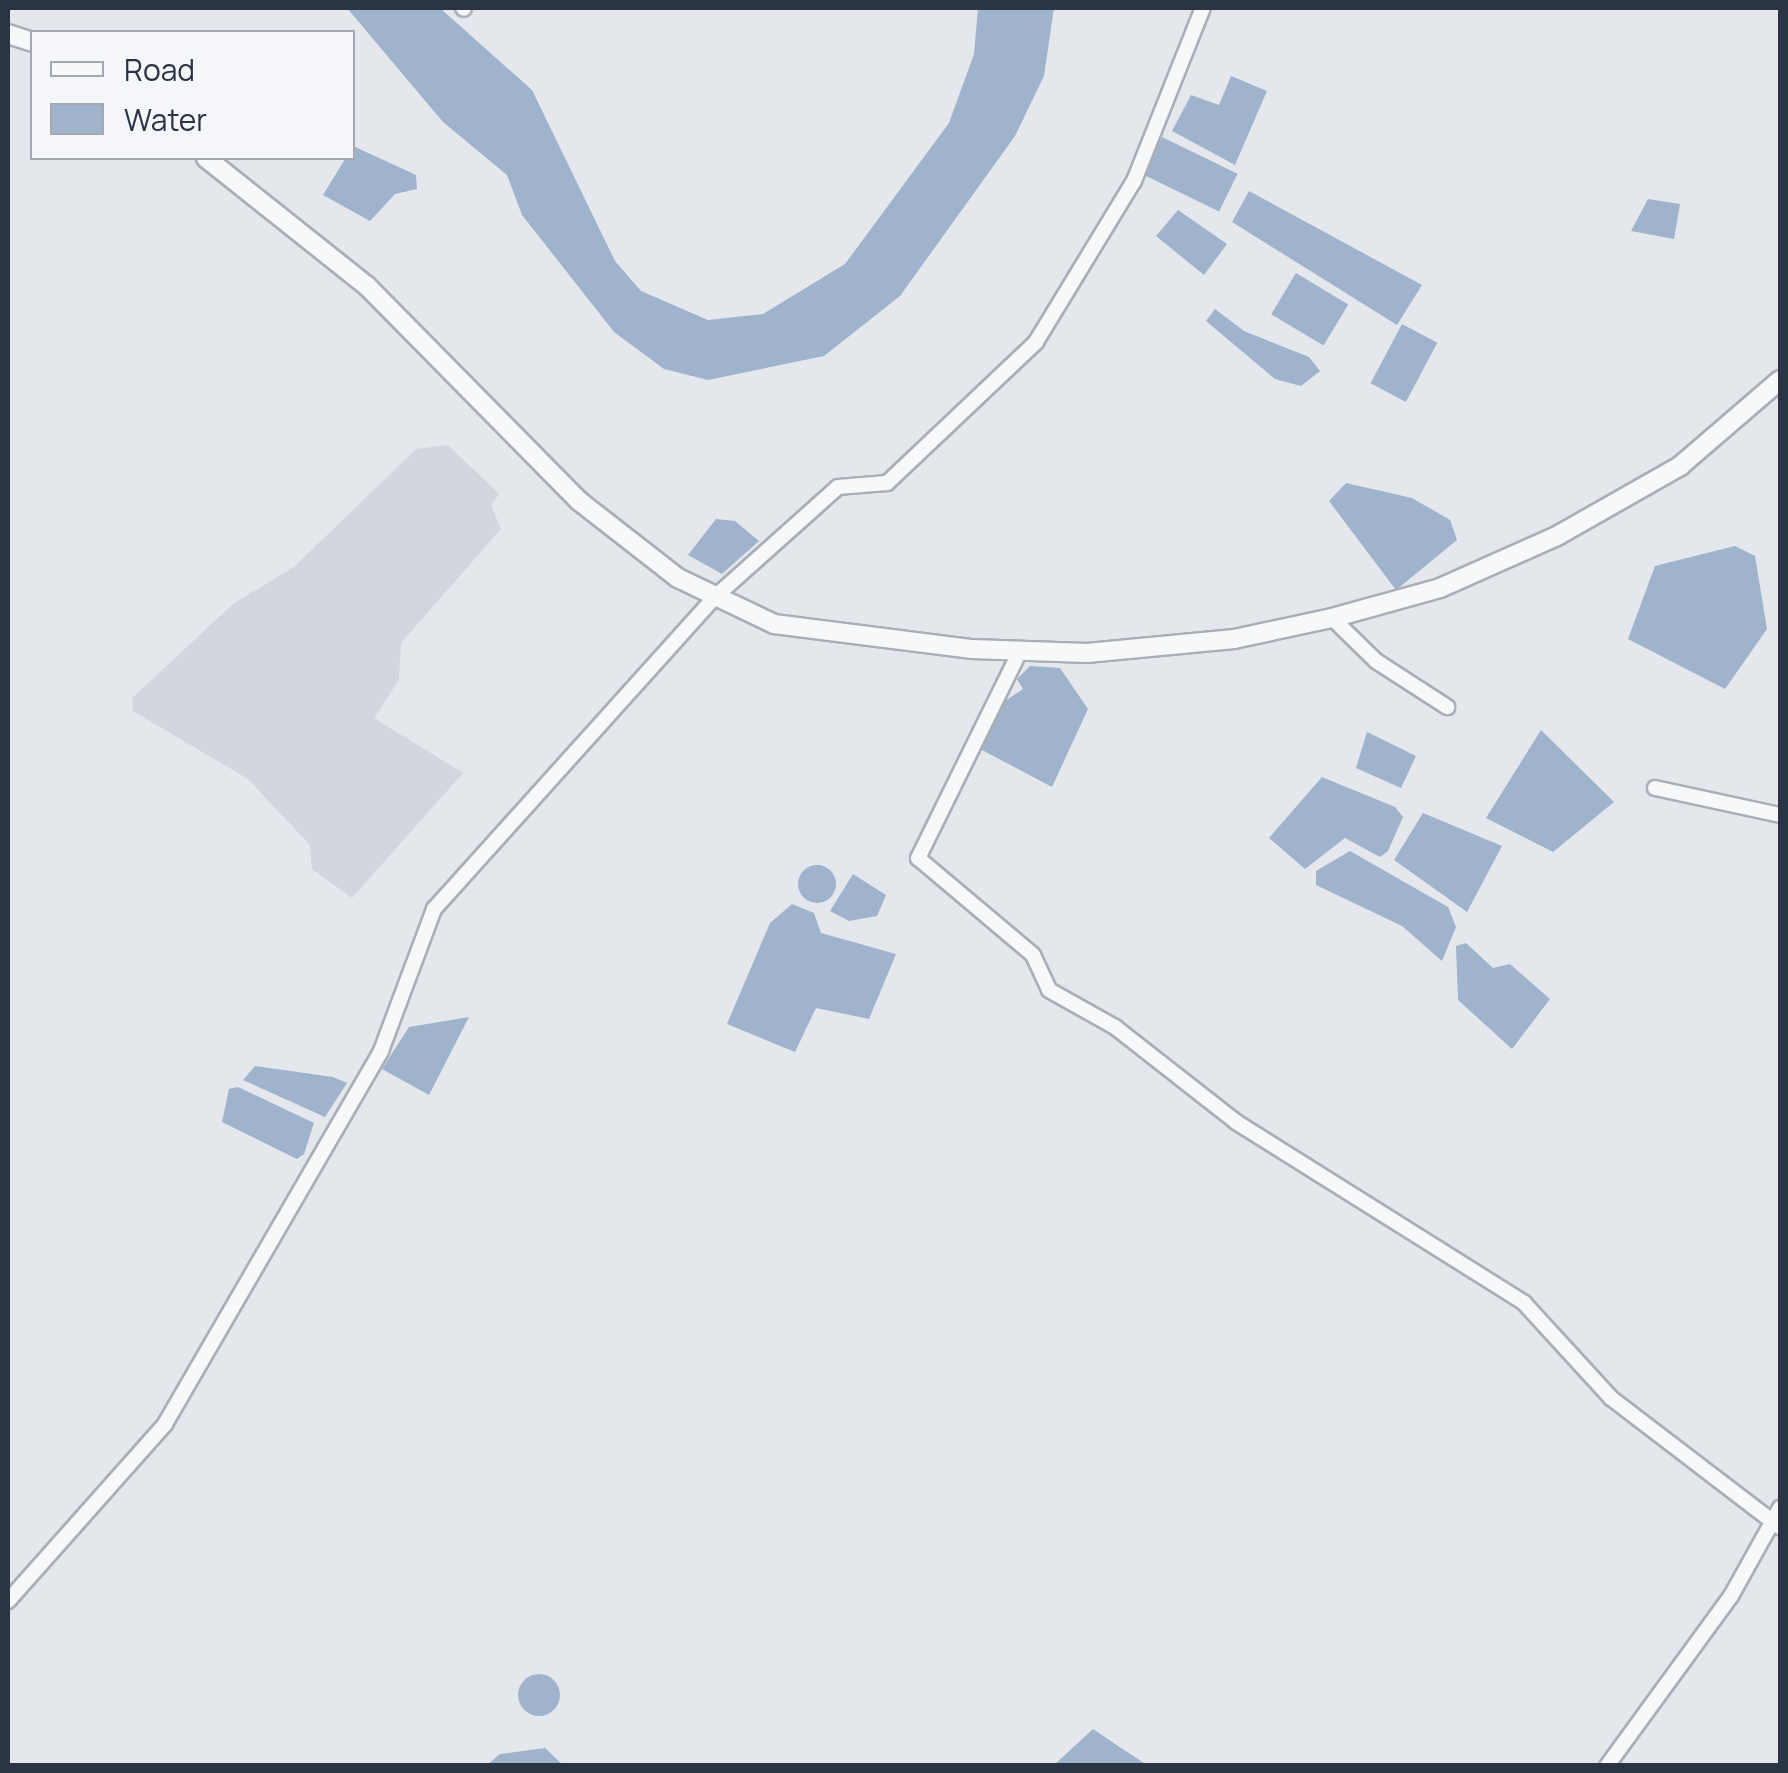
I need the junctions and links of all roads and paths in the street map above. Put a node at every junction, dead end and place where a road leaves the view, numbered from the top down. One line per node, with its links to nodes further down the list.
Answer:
1 (1203, 8): 4 (street)
2 (209, 160): 4 (street)
3 (1780, 380): 5 (street)
4 (716, 597): 6 (street); 11 (street)
5 (1332, 618): 6 (street); 7 (street)
6 (1020, 651): 10 (street)
7 (1448, 707)
8 (1656, 788): 9 (street)
9 (1780, 815)
10 (1778, 1518): 12 (street)
11 (8, 1601)
12 (1607, 1766)

